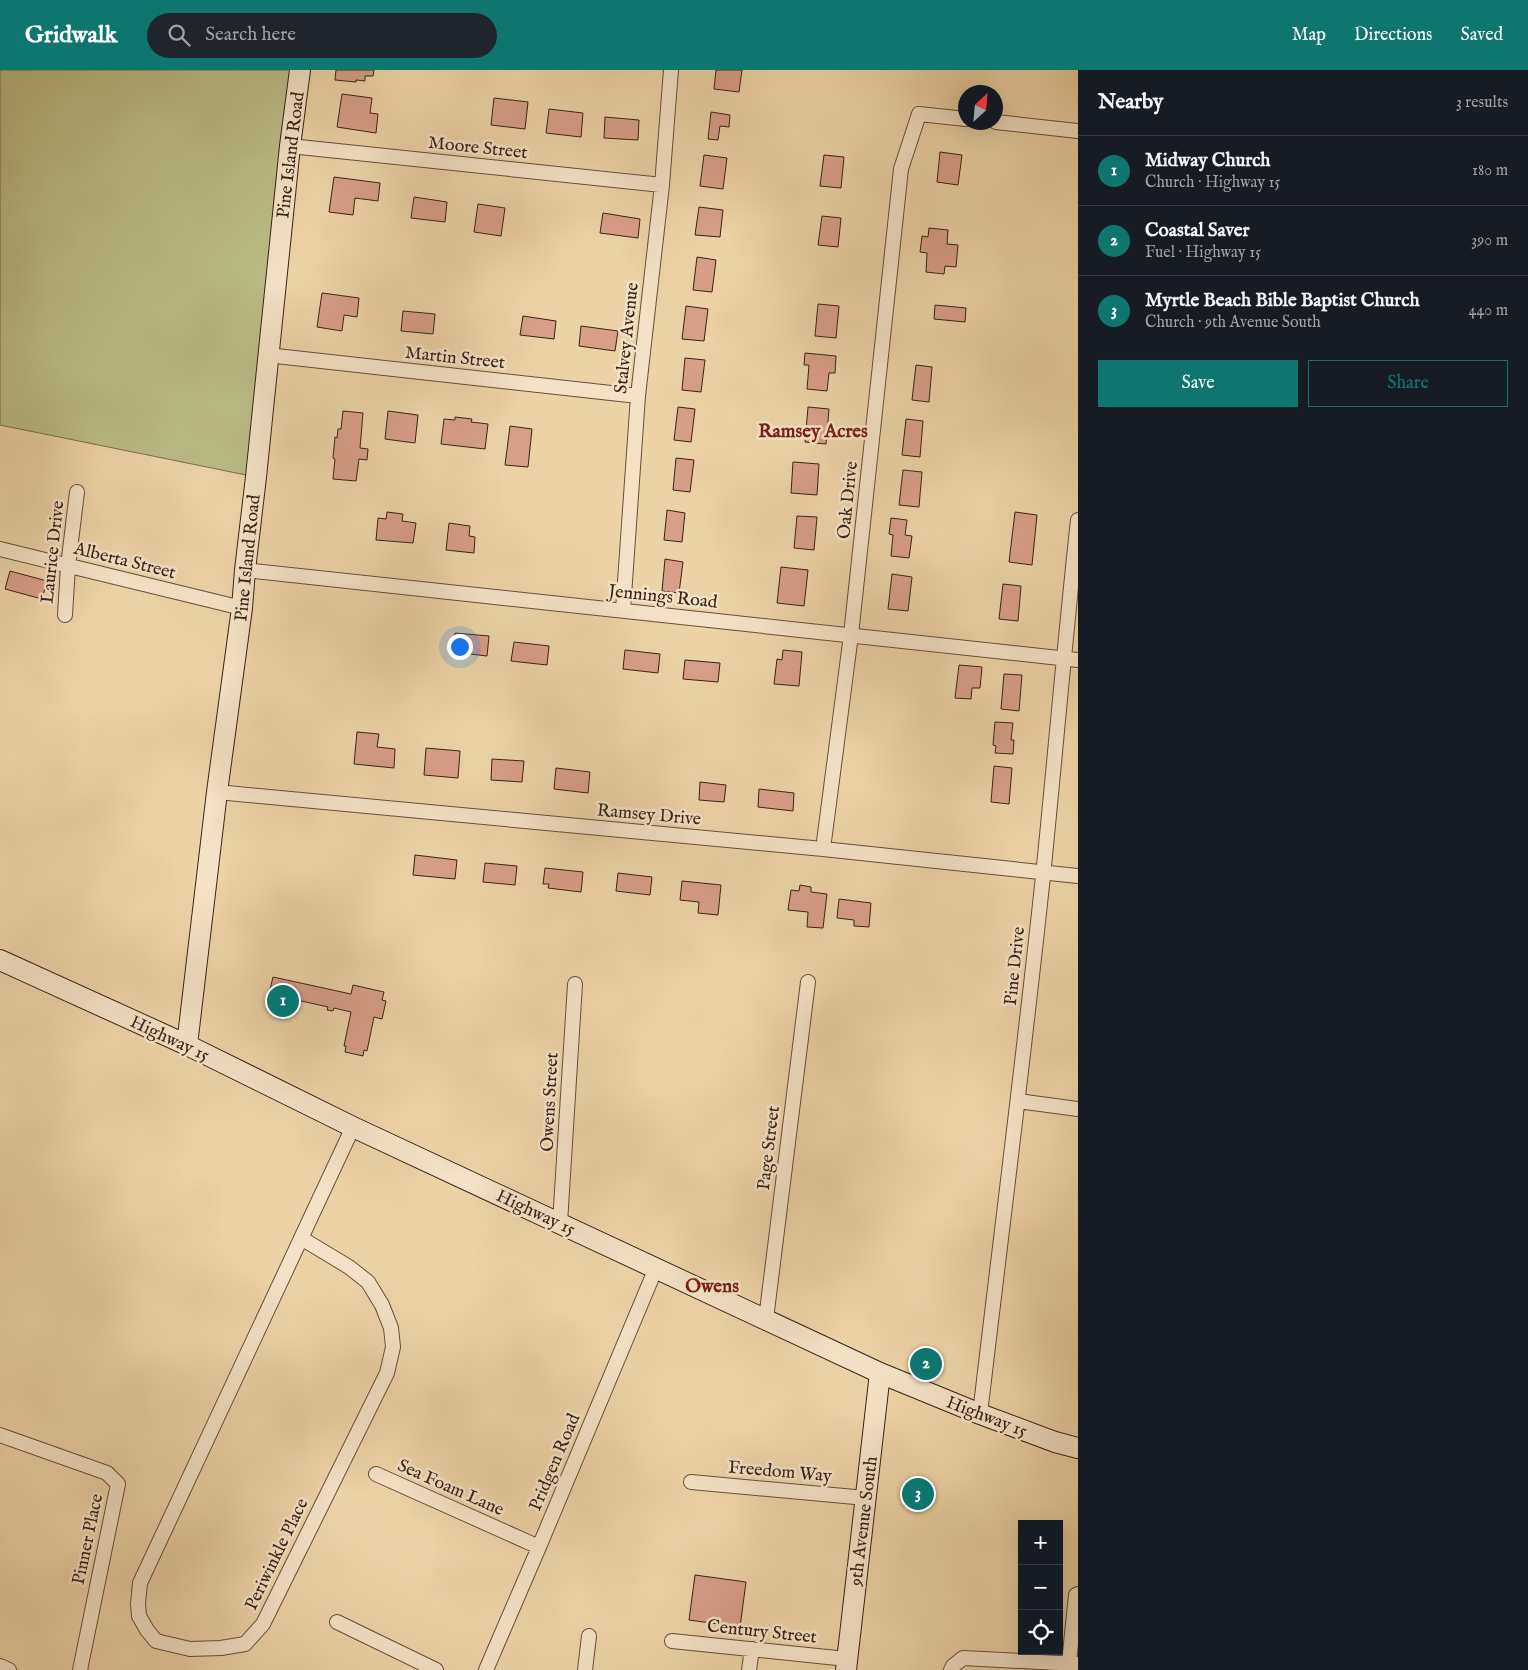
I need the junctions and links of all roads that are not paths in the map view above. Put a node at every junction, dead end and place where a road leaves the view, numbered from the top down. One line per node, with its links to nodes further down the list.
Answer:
1 (300, 70): 6 (street, Pine Island Road)
2 (672, 70): 7 (street, Stalvey Avenue)
3 (958, 118): 18 (street, Oak Drive)
4 (1003, 123): 5 (street)
5 (1078, 131)
6 (290, 146): 7 (street, Moore Street); 8 (street, Pine Island Road)
7 (662, 185): 9 (street, Stalvey Avenue)
8 (267, 356): 9 (street, Martin Street); 14 (street, Pine Island Road)
9 (638, 396): 16 (street, Stalvey Avenue)
10 (78, 492): 13 (street, Laurice Drive)
11 (1078, 520): 19 (street, Pine Drive)
12 (0, 549): 13 (street, Alberta Street)
13 (68, 566): 15 (street, Alberta Street); 17 (street, Laurice Drive)
14 (245, 570): 15 (street, Pine Island Road); 16 (street, Jennings Road)
15 (242, 608): 21 (street, Pine Island Road)
16 (623, 610): 18 (street, Jennings Road)
17 (65, 616)
18 (852, 635): 19 (street, Jennings Road); 22 (street, Oak Drive)
19 (1063, 658): 20 (street, Jennings Road); 23 (street, Pine Drive)
20 (1078, 660)
21 (217, 792): 22 (street, Ramsey Drive); 28 (street, Pine Island Road)
22 (823, 849): 23 (street, Ramsey Drive)
23 (1043, 872): 24 (street, Ramsey Drive); 29 (street, Pine Drive)
24 (1078, 876)
25 (0, 960): 28 (street, Highway 15)
26 (808, 982): 35 (street, Page Street)
27 (575, 984): 32 (street, Owens Street)
28 (188, 1045): 31 (street, Highway 15)
29 (1018, 1101): 30 (street); 37 (street, Pine Drive)
30 (1078, 1108)
31 (353, 1127): 32 (street, Highway 15); 33 (street, Periwinkle Place)
32 (560, 1223): 34 (street, Highway 15)
33 (301, 1238): 33 (street, Periwinkle Place)
34 (656, 1268): 35 (street, Highway 15); 43 (street, Pridgen Road)
35 (766, 1319): 36 (street, Highway 15)
36 (880, 1373): 37 (street, Highway 15); 42 (street, 9th Avenue South)
37 (980, 1414): 39 (street, Highway 15)
38 (0, 1435): 53 (street, Pinner Place)
39 (1078, 1448)
40 (376, 1474): 43 (street, Sea Foam Lane)
41 (691, 1482): 42 (street, Freedom Way)
42 (866, 1498): 49 (street, 9th Avenue South)
43 (539, 1546): 55 (street, Pridgen Road)
44 (1078, 1594): 50 (street)
45 (338, 1622): 54 (street)
46 (588, 1636): 56 (street)
47 (672, 1641): 48 (street, Century Street)
48 (752, 1649): 49 (street, Century Street); 57 (street)
49 (846, 1664)
50 (1074, 1664): 58 (street)
51 (0, 1666): 52 (street)
52 (9, 1670)
53 (80, 1670)
54 (436, 1670)
55 (486, 1670)
56 (585, 1670)
57 (749, 1670)
58 (951, 1670)

